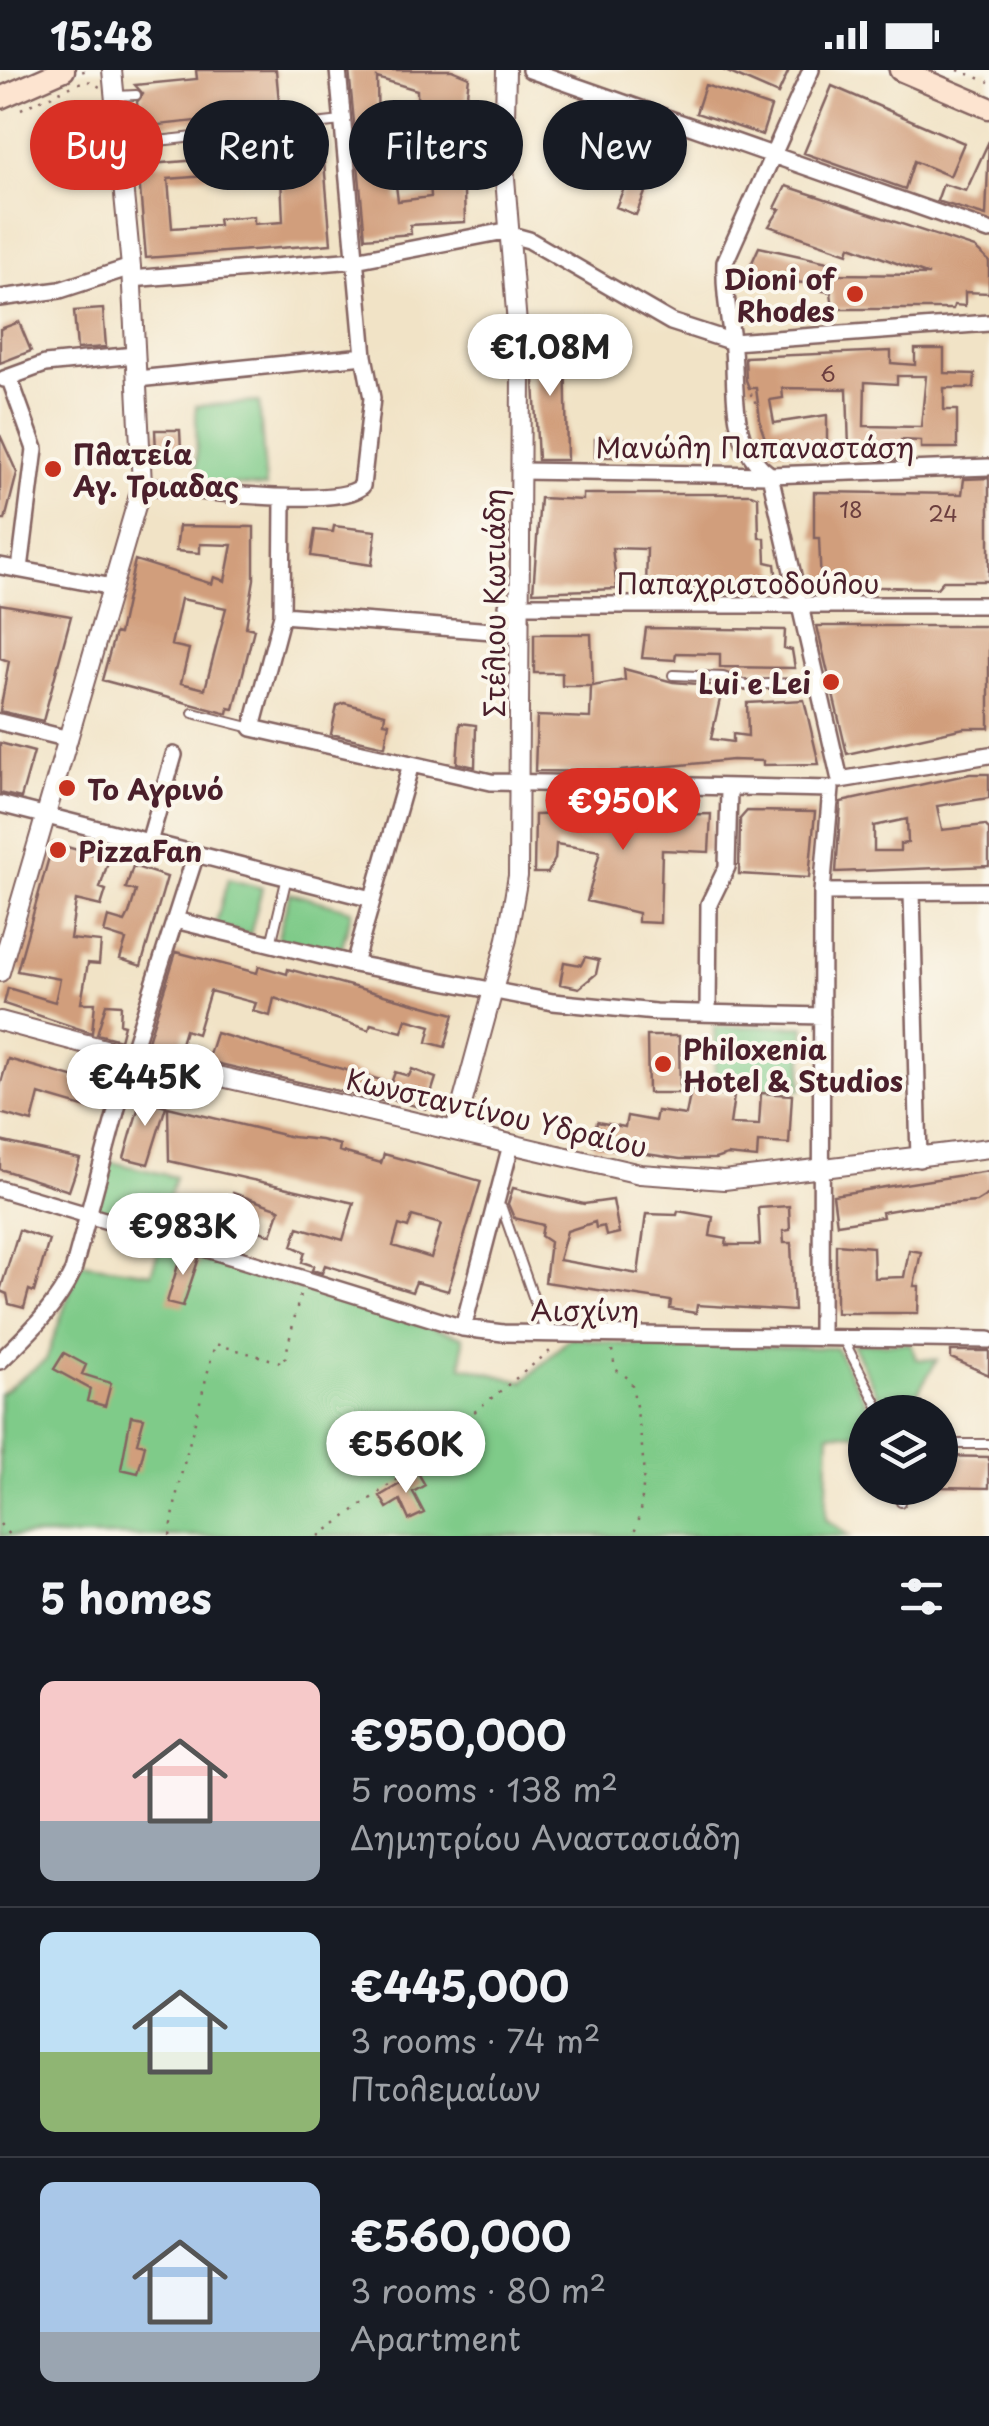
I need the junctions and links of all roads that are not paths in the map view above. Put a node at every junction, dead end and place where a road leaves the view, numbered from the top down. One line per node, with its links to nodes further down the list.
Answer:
1 (64, 70): 14 (main road)
2 (112, 70): 10 (street)
3 (338, 70): 16 (street)
4 (495, 70): 21 (street, Στέλιου Κωτιάδη)
5 (506, 70): 21 (street, Στέλιου Κωτιάδη)
6 (530, 70): 18 (street)
7 (811, 70): 18 (street)
8 (900, 70): 15 (main road)
9 (932, 70): 11 (main road)
10 (108, 92): 12 (lane); 13 (street)
11 (989, 94)
12 (136, 95)
13 (110, 100)
14 (8, 104)
15 (989, 108)
16 (342, 122): 17 (lane); 22 (street)
17 (163, 141)
18 (774, 158): 20 (street); 26 (street)
19 (125, 190): 23 (street)
20 (989, 231)
21 (505, 233): 22 (street); 26 (street); 32 (street, Στέλιου Κωτιάδη); 39 (street, Στέλιου Κωτιάδη)
22 (355, 260): 23 (street); 28 (street)
23 (131, 273): 24 (street); 27 (street)
24 (0, 298)
25 (989, 323): 26 (street)
26 (732, 342): 33 (street)
27 (136, 355): 29 (street); 30 (street)
28 (364, 356): 30 (street); 35 (street)
29 (5, 378): 37 (street)
30 (137, 379): 34 (street)
31 (989, 467): 33 (street, Μανώλη Παπαναστάση)
32 (521, 472): 33 (street, Μανώλη Παπαναστάση); 39 (street, Στέλιου Κωτιάδη)
33 (770, 475): 41 (street)
34 (142, 485): 35 (street); 38 (street)
35 (283, 498): 42 (street)
36 (0, 566): 37 (street)
37 (20, 570): 38 (street)
38 (114, 587): 49 (street)
39 (513, 605): 41 (street, Παπαχριστοδούλου); 43 (street, Στέλιου Κωτιάδη)
40 (989, 605): 41 (street, Παπαχριστοδούλου)
41 (801, 608): 45 (street)
42 (282, 615): 43 (street); 48 (street)
43 (514, 634): 53 (street, Στέλιου Κωτιάδη)
44 (673, 676): 45 (lane)
45 (818, 682): 54 (street)
46 (194, 713): 48 (lane)
47 (0, 722): 49 (street)
48 (252, 728): 52 (street)
49 (69, 739): 57 (street)
50 (989, 754): 54 (street)
51 (174, 755): 58 (street)
52 (410, 764): 53 (street); 64 (street)
53 (515, 784): 55 (street); 70 (street, Στέλιου Κωτιάδη)
54 (836, 784): 55 (street); 62 (street)
55 (729, 790): 71 (street)
56 (0, 804): 57 (street)
57 (48, 816): 58 (street); 66 (street)
58 (150, 842): 59 (street)
59 (196, 854): 60 (street); 65 (street)
60 (287, 877): 64 (street); 67 (lane)
61 (989, 891): 63 (street)
62 (822, 892): 63 (street); 72 (street)
63 (912, 892): 78 (street)
64 (372, 899): 68 (street)
65 (174, 920): 67 (street); 74 (street)
66 (4, 942): 69 (street)
67 (271, 944): 68 (street)
68 (354, 964): 70 (street)
69 (0, 972)
70 (488, 988): 71 (street); 75 (street, Στέλιου Κωτιάδη)
71 (708, 1012): 72 (street)
72 (822, 1016): 79 (street)
73 (0, 1021): 74 (street, Κωνσταντίνου Υδραίου)
74 (131, 1056): 75 (street, Κωνσταντίνου Υδραίου); 82 (street)
75 (450, 1129): 76 (street, Κωνσταντίνου Υδραίου)
76 (512, 1144): 79 (street, Κωνσταντίνου Υδραίου); 85 (street)
77 (989, 1148): 78 (street, Κωνσταντίνου Υδραίου)
78 (919, 1159): 79 (street, Κωνσταντίνου Υδραίου)
79 (821, 1169): 87 (street)
80 (0, 1189): 82 (street)
81 (502, 1208): 86 (lane)
82 (90, 1216): 83 (street); 90 (street)
83 (175, 1242)
84 (194, 1245): 85 (street, Αισχίνη)
85 (463, 1328): 86 (street, Αισχίνη)
86 (546, 1334): 87 (street, Αισχίνη)
87 (821, 1336): 88 (street, Αισχίνη)
88 (842, 1338): 89 (street, Αισχίνη); 91 (lane)
89 (989, 1340)
90 (0, 1361)
91 (871, 1395)
92 (958, 1444): 93 (lane)
93 (989, 1444)

